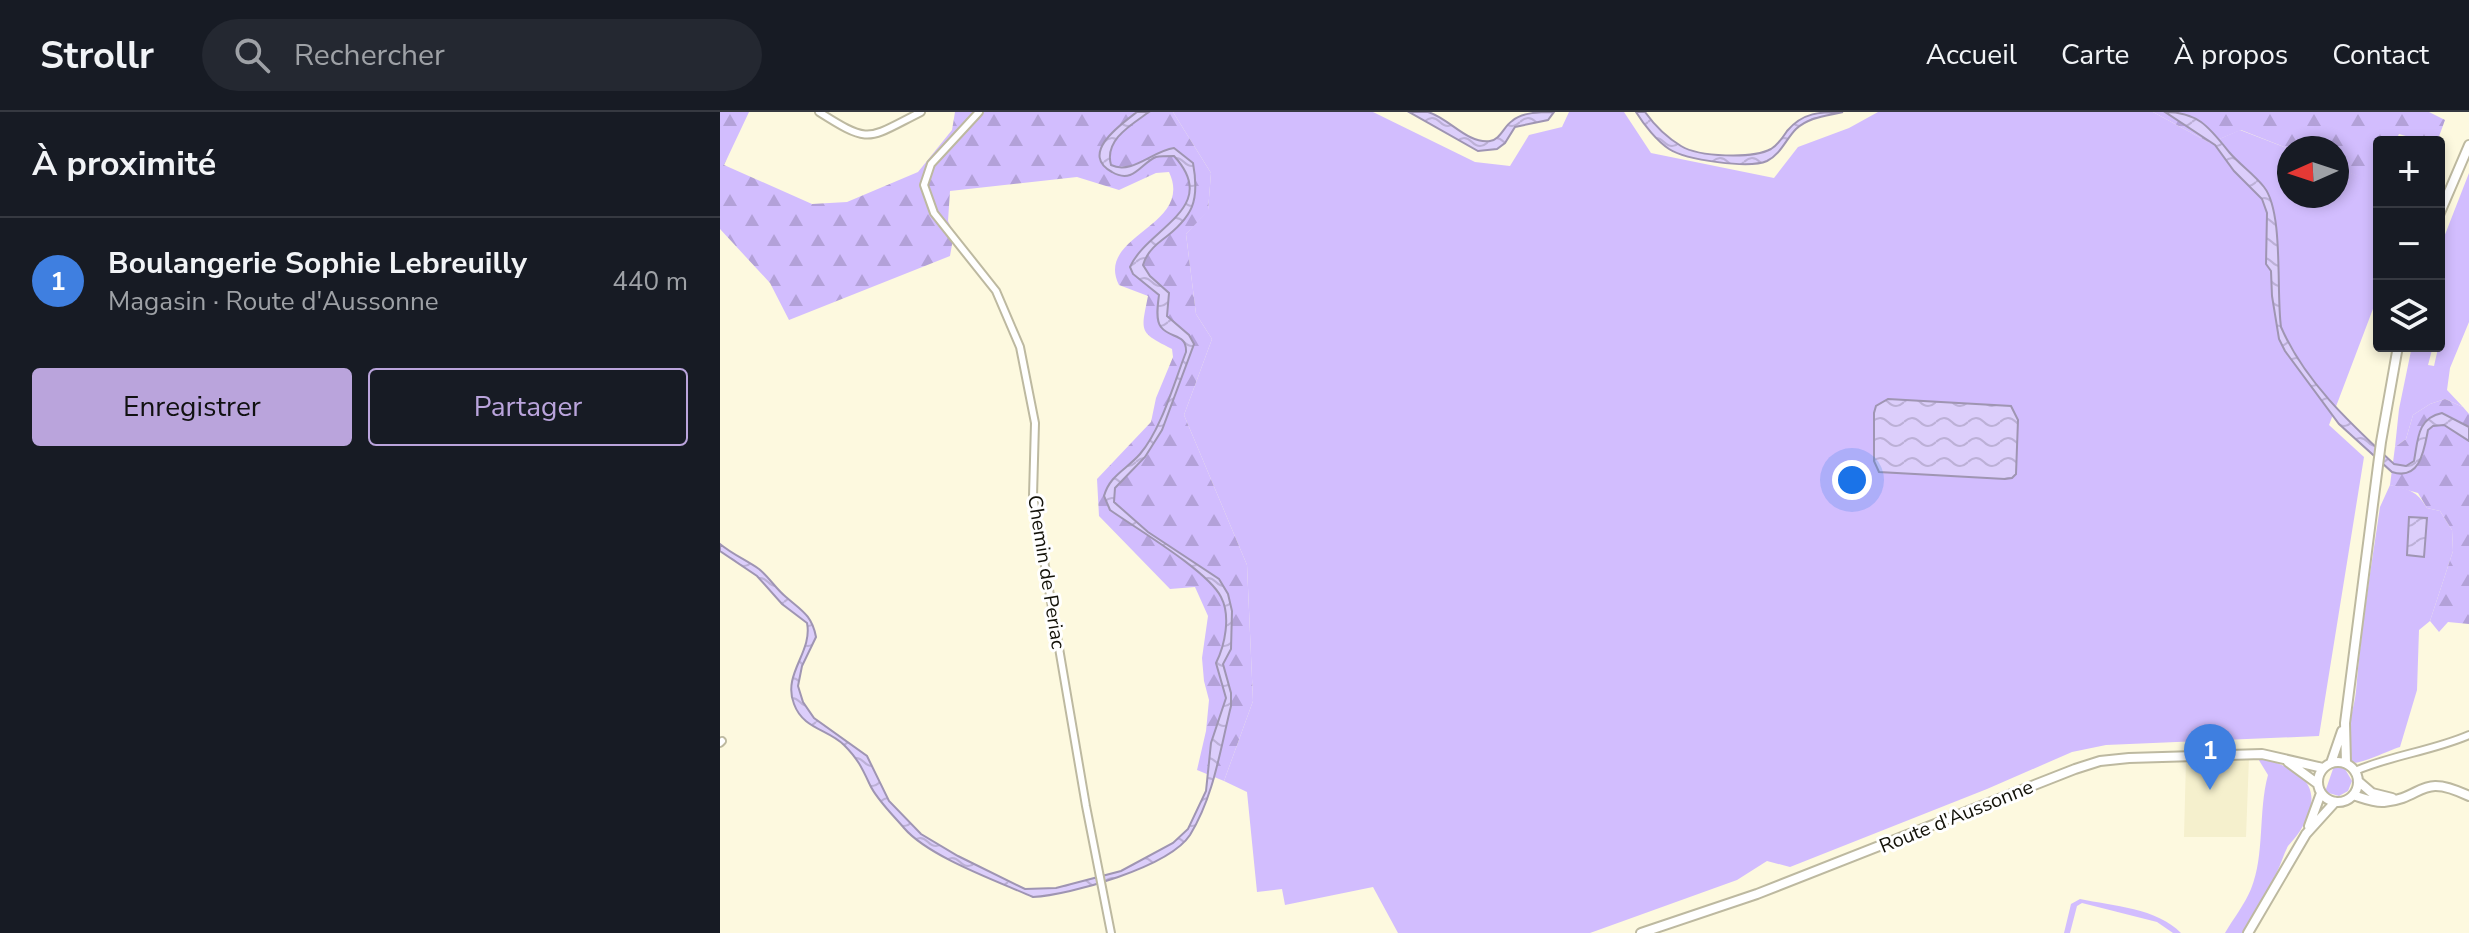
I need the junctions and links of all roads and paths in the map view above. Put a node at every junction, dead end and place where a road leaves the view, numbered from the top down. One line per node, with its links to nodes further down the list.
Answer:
1 (819, 112): 2 (street)
2 (921, 112)
3 (979, 112): 20 (street, Chemin de Periac)
4 (2469, 145): 5 (main road)
5 (2442, 208)
6 (2397, 352): 7 (main road)
7 (2345, 723): 10 (main road); 11 (main road)
8 (2469, 735): 12 (street)
9 (2281, 757): 11 (main road, Route d'Aussonne); 14 (main road); 21 (main road, Route d'Aussonne)
10 (2346, 763): 11 (main road); 12 (main road)
11 (2327, 766): 14 (main road)
12 (2355, 771): 13 (main road)
13 (2358, 781): 15 (main road); 17 (main road)
14 (2319, 788): 18 (main road); 19 (main road)
15 (2353, 795): 17 (main road); 18 (main road)
16 (2469, 796): 17 (main road)
17 (2397, 799)
18 (2335, 802): 19 (main road)
19 (2306, 834): 22 (main road)
20 (1111, 933)
21 (1641, 933)
22 (2248, 933)

